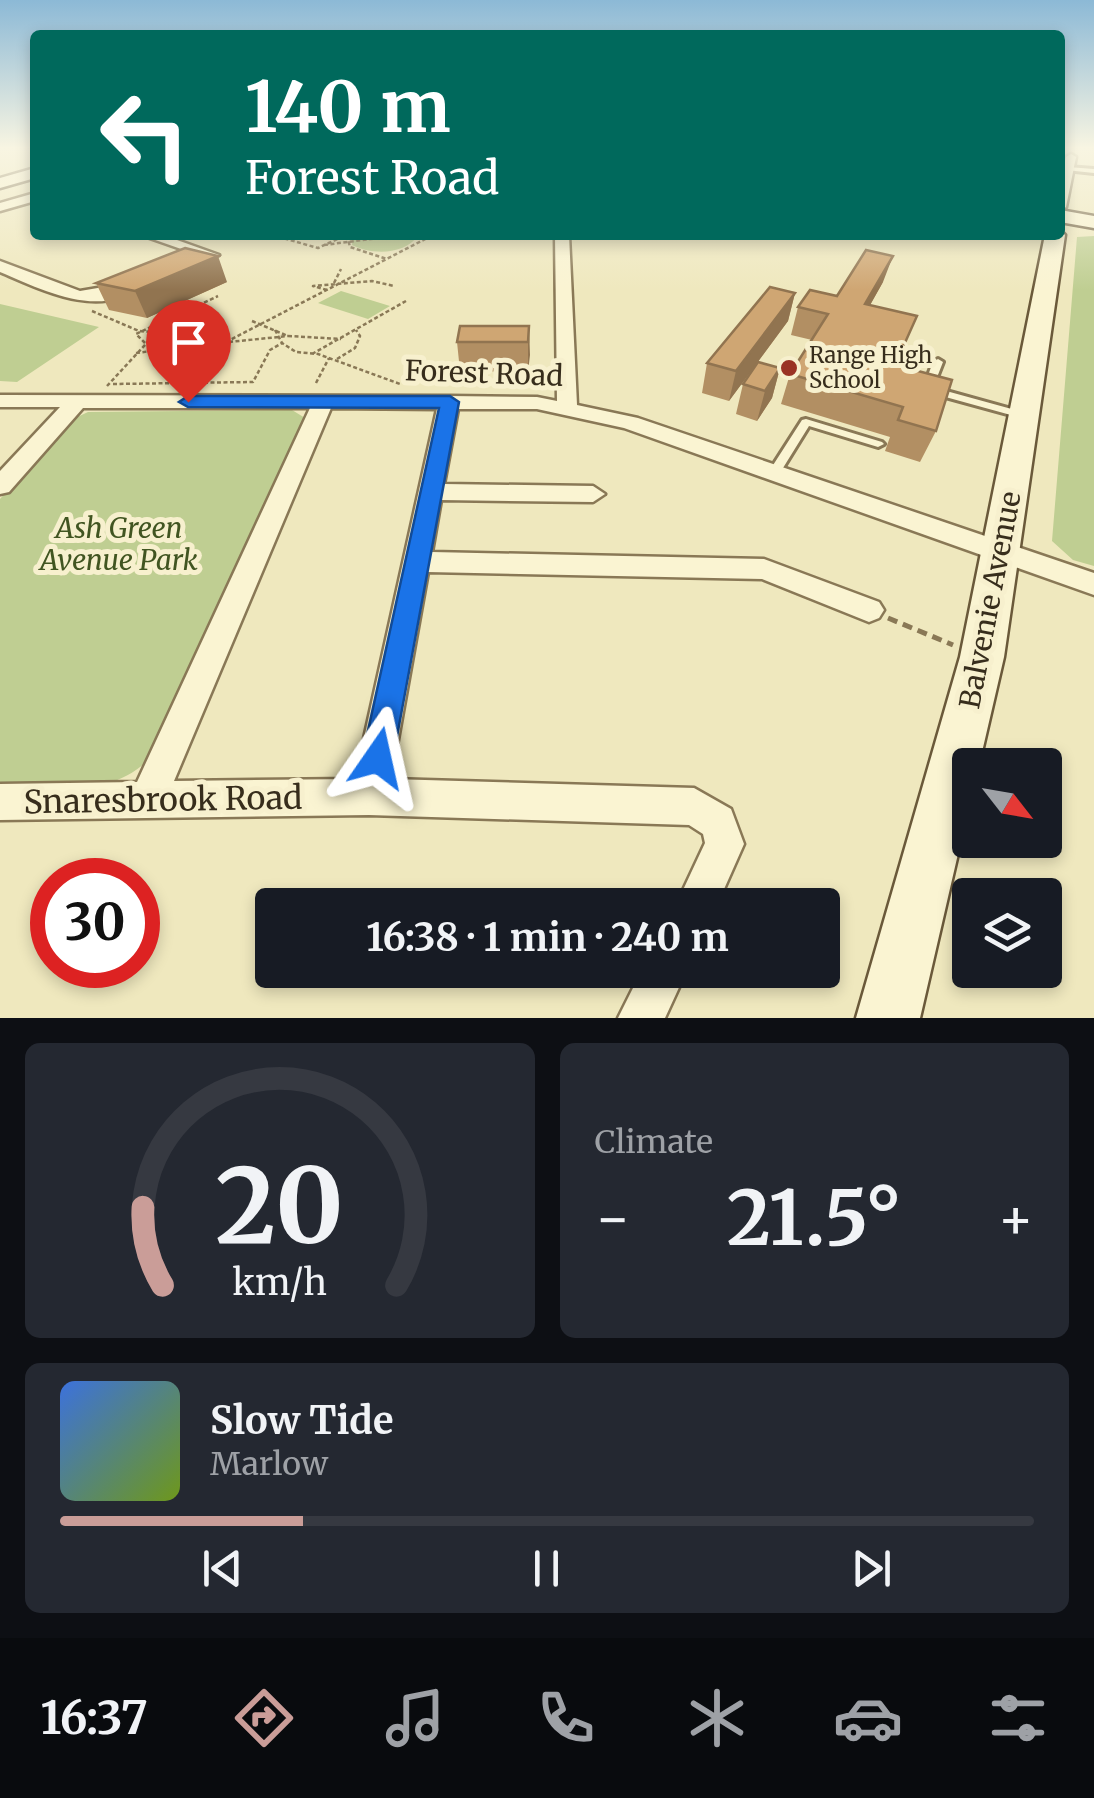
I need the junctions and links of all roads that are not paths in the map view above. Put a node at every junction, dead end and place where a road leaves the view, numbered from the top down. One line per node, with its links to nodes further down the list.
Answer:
1 (30, 199): 2 (street)
2 (0, 207)
3 (1065, 217): 4 (street)
4 (1094, 222)
5 (164, 240): 9 (street)
6 (562, 240): 16 (street)
7 (1054, 240): 17 (street, Balvenie Avenue)
8 (0, 266): 10 (street)
9 (179, 268)
10 (146, 282)
11 (938, 362): 17 (lane)
12 (319, 392): 14 (street, Forest Road); 15 (street, Forest Road); 28 (street)
13 (0, 401): 14 (street, Forest Road)
14 (78, 401): 20 (street)
15 (450, 402): 16 (street, Forest Road); 21 (street)
16 (567, 406): 19 (street, Forest Road)
17 (1024, 415): 23 (street, Balvenie Avenue)
18 (878, 444): 19 (lane)
19 (774, 473): 23 (street, Forest Road)
20 (0, 486)
21 (432, 492): 22 (street); 24 (street)
22 (594, 494)
23 (1002, 552): 25 (street, Forest Road); 33 (street, Balvenie Avenue)
24 (417, 562): 26 (street); 27 (street)
25 (1094, 584)
26 (869, 610)
27 (370, 797): 28 (street, Snaresbrook Road); 30 (street, Snaresbrook Road)
28 (147, 800): 29 (street, Snaresbrook Road)
29 (5, 811)
30 (704, 888)
31 (656, 988): 32 (street)
32 (642, 1018)
33 (888, 1018)

